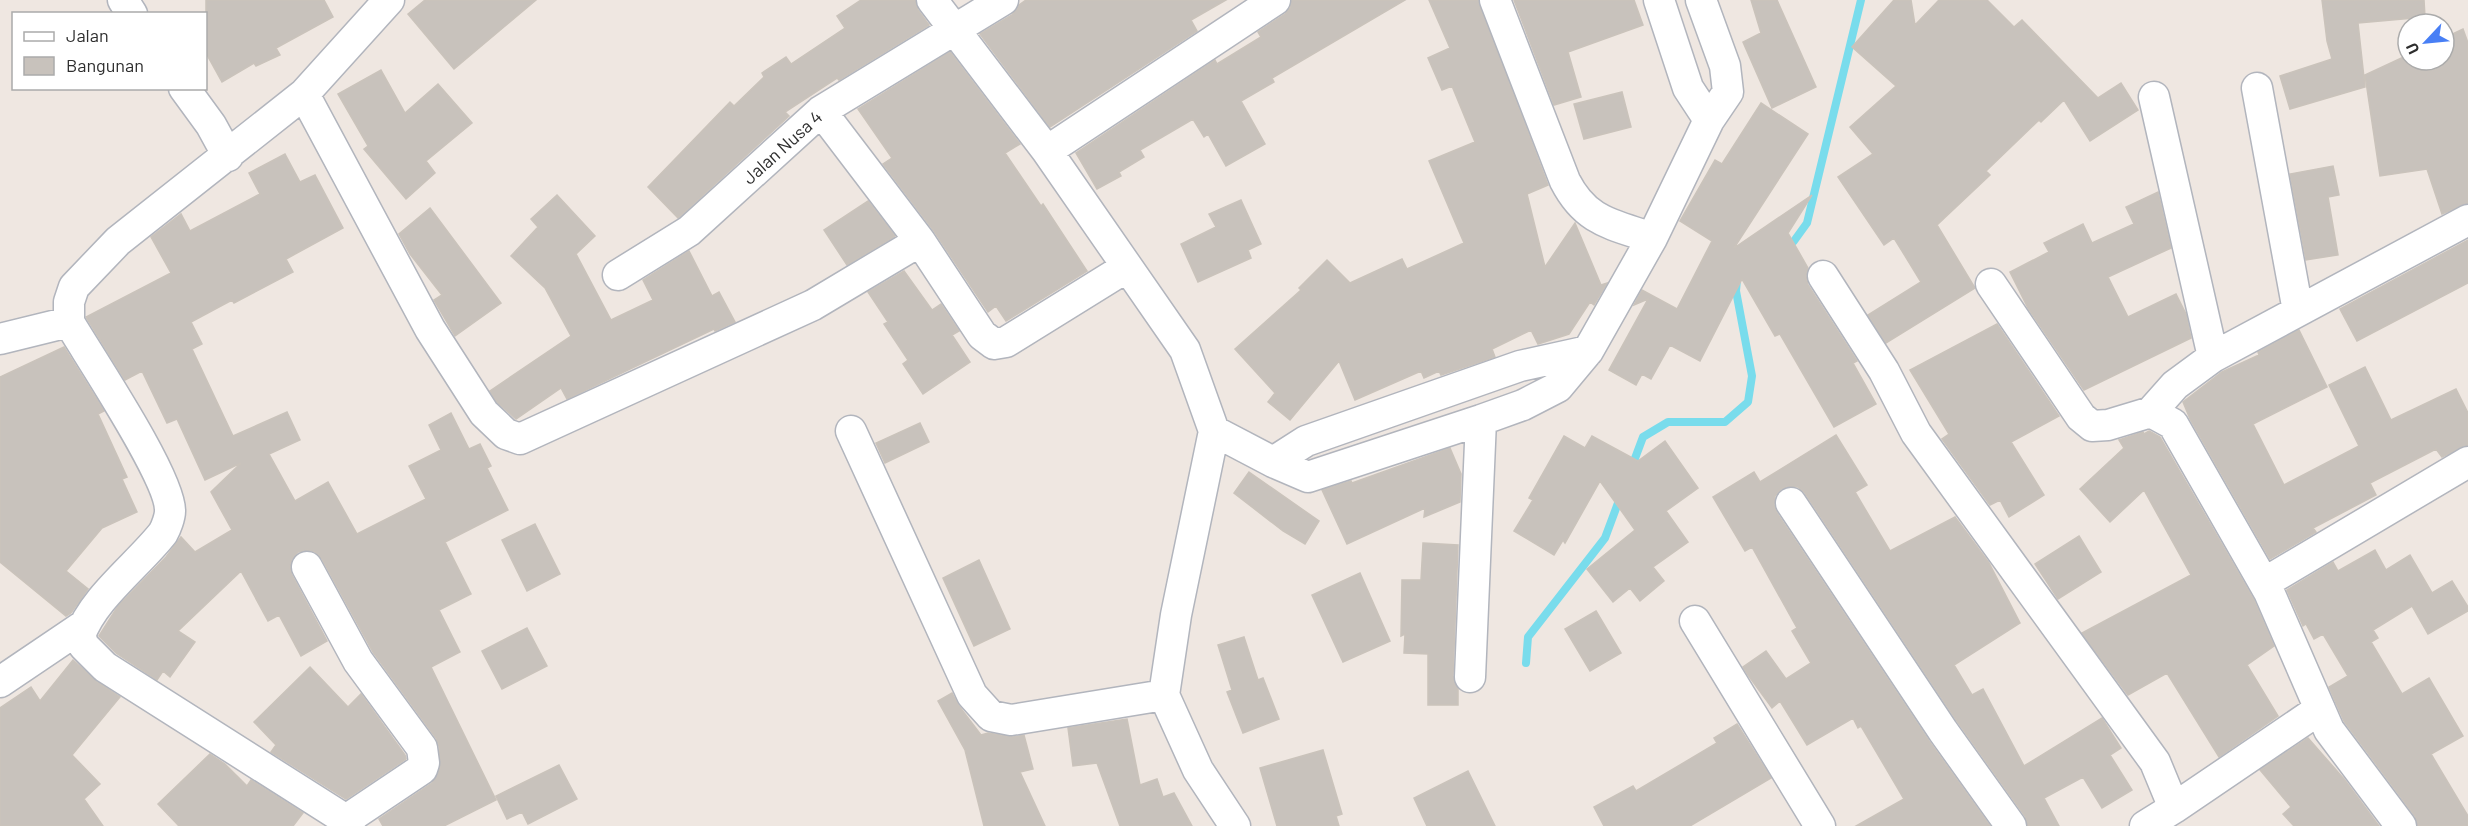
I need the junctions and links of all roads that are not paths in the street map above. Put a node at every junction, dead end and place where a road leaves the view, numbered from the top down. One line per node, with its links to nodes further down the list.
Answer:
1 (389, 0): 11 (street)
2 (932, 0): 8 (street)
3 (1003, 0): 8 (street, Jalan Nusa 4)
4 (1275, 0): 15 (street)
5 (1495, 0): 18 (street)
6 (1659, 0): 14 (street)
7 (1701, 0): 14 (street)
8 (955, 30): 13 (street, Jalan Nusa 4); 15 (street)
9 (2257, 88): 24 (street)
10 (185, 90): 16 (street)
11 (304, 94): 16 (street); 19 (street)
12 (2154, 96): 28 (street)
13 (821, 111): 19 (street); 21 (street, Jalan Nusa 4)
14 (1709, 120): 18 (street)
15 (1047, 151): 20 (street)
16 (228, 156): 25 (street)
17 (2468, 220): 24 (street)
18 (1652, 238): 27 (street)
19 (920, 241): 20 (street)
20 (1127, 267): 32 (street)
21 (618, 276)
22 (1823, 276): 44 (street)
23 (1991, 284): 29 (street)
24 (2298, 311): 28 (street)
25 (69, 322): 26 (street); 39 (street)
26 (0, 339)
27 (1588, 351): 30 (street); 33 (street)
28 (2213, 357): 29 (street)
29 (2151, 412): 37 (street)
30 (1481, 420): 33 (street); 40 (street)
31 (851, 431): 42 (street)
32 (1214, 431): 33 (street); 42 (street)
33 (1273, 462)
34 (2468, 462): 37 (street)
35 (1791, 503): 48 (street)
36 (307, 567): 45 (street)
37 (2264, 583): 43 (street)
38 (1695, 621): 47 (street)
39 (83, 626): 41 (street); 45 (street)
40 (1470, 677)
41 (0, 682)
42 (1164, 695): 46 (street)
43 (2320, 709): 44 (street); 50 (street)
44 (2174, 808): 49 (street)
45 (348, 823)
46 (1235, 826)
47 (1820, 826)
48 (2011, 826)
49 (2145, 826)
50 (2401, 826)

